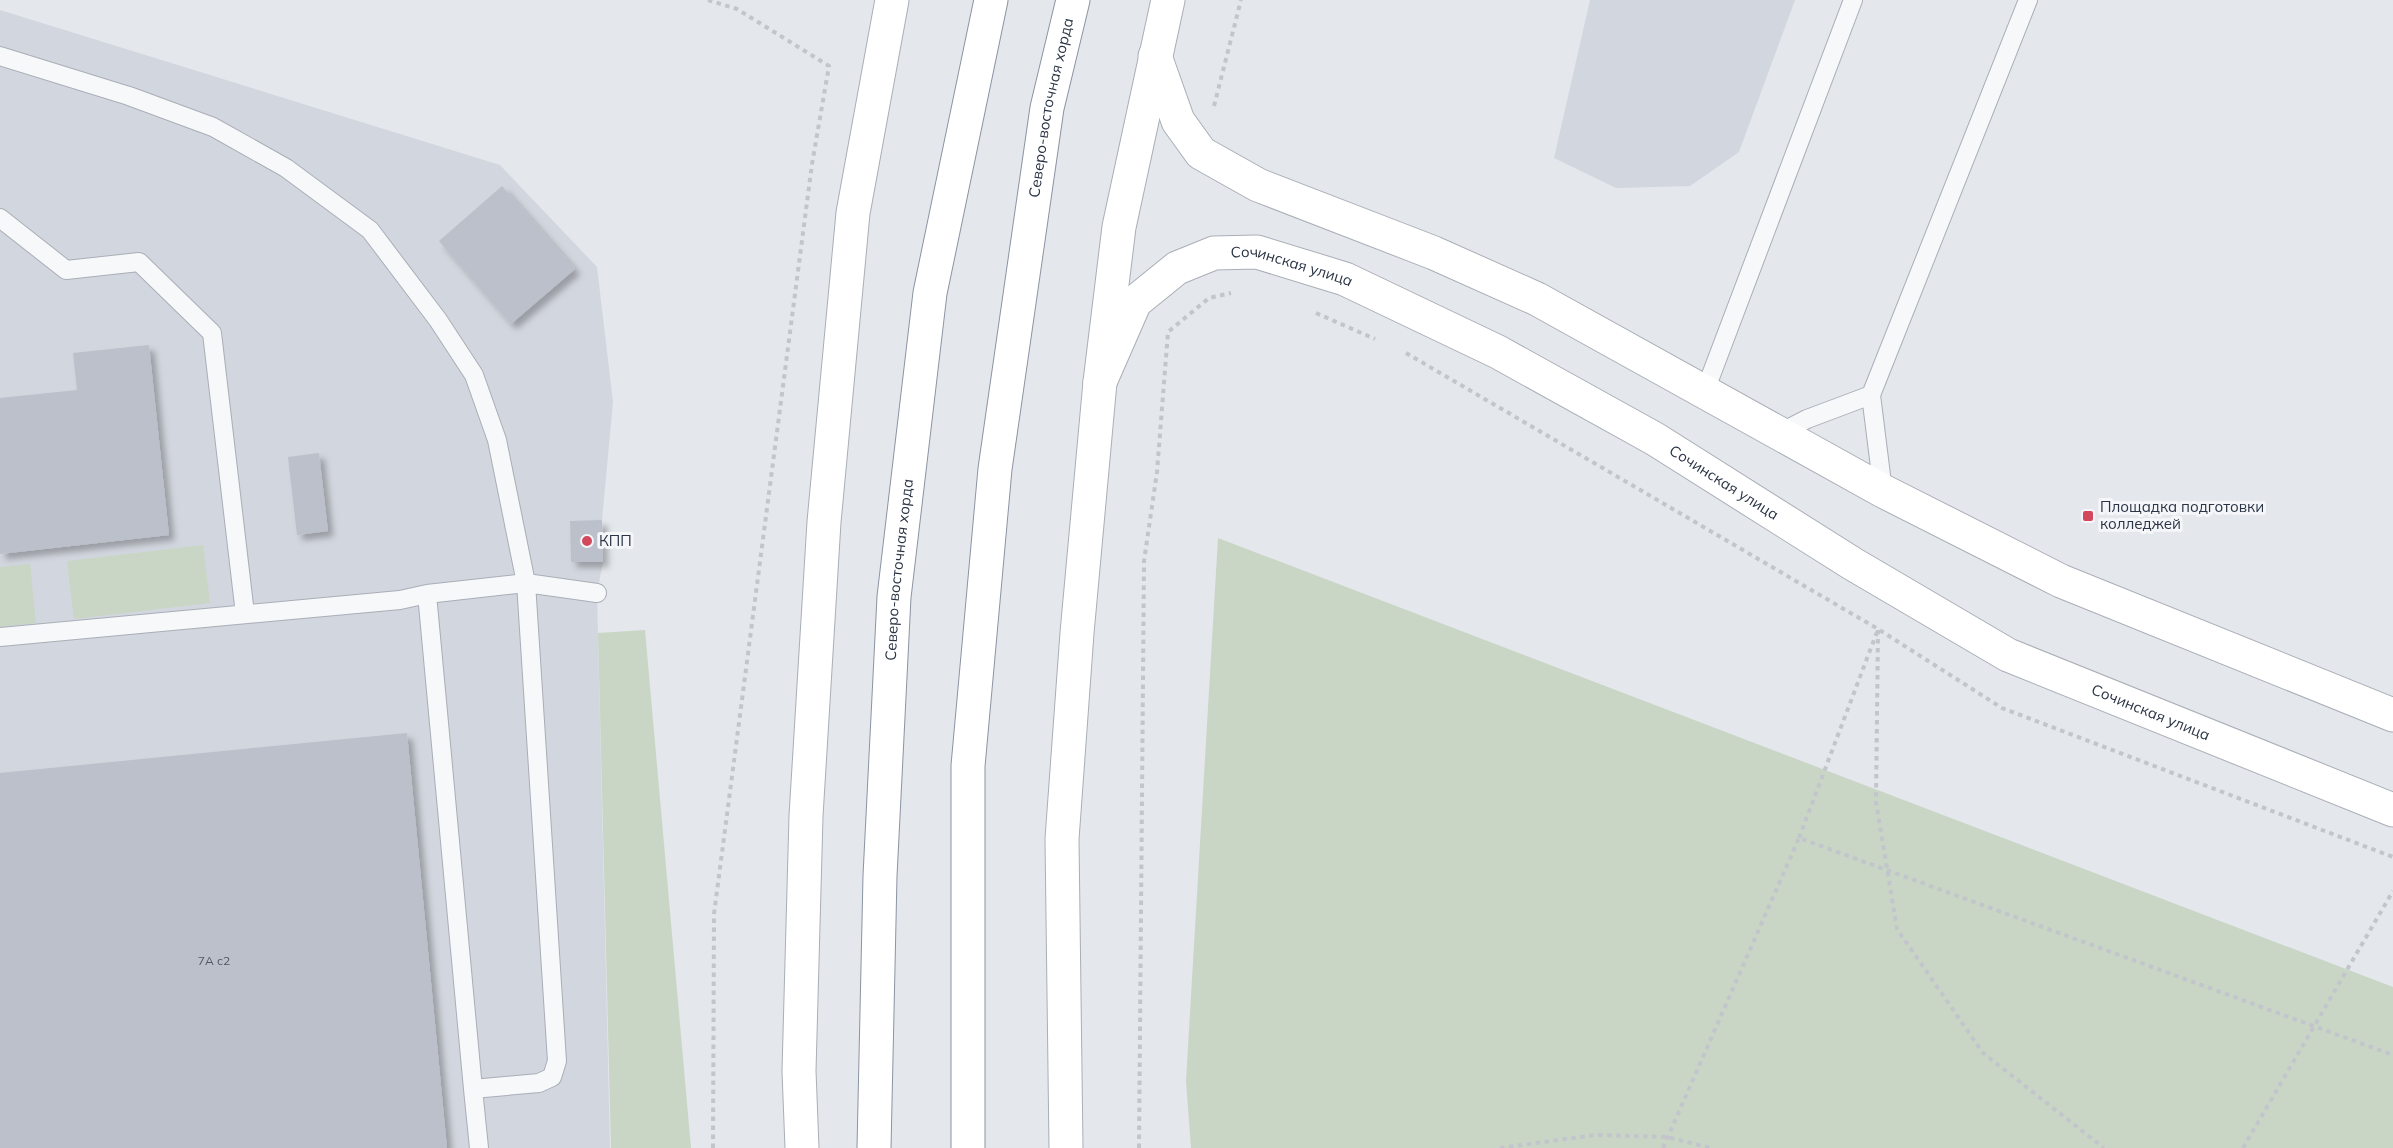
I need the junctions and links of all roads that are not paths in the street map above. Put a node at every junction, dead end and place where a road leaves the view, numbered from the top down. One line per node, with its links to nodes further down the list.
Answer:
1 (892, 0): 24 (main road)
2 (991, 0): 25 (main road, Северо-восточная хорда)
3 (1073, 0): 26 (main road, Северо-восточная хорда)
4 (1168, 0): 8 (main road)
5 (1853, 0): 11 (lane)
6 (2028, 0): 12 (lane)
7 (0, 56): 15 (lane)
8 (1155, 56): 10 (main road); 11 (main road)
9 (0, 218): 18 (lane)
10 (1100, 382): 21 (main road, Сочинская улица); 27 (main road)
11 (1705, 391): 13 (main road)
12 (1871, 395): 13 (lane); 14 (lane)
13 (1778, 434): 14 (main road)
14 (1883, 491): 20 (main road)
15 (526, 583): 16 (lane); 17 (lane); 22 (lane)
16 (597, 593)
17 (427, 594): 18 (lane); 22 (lane)
18 (245, 614): 19 (lane)
19 (0, 637)
20 (2393, 715)
21 (2393, 810)
22 (472, 1089): 23 (lane)
23 (479, 1148)
24 (802, 1148)
25 (874, 1148)
26 (968, 1148)
27 (1066, 1148)

